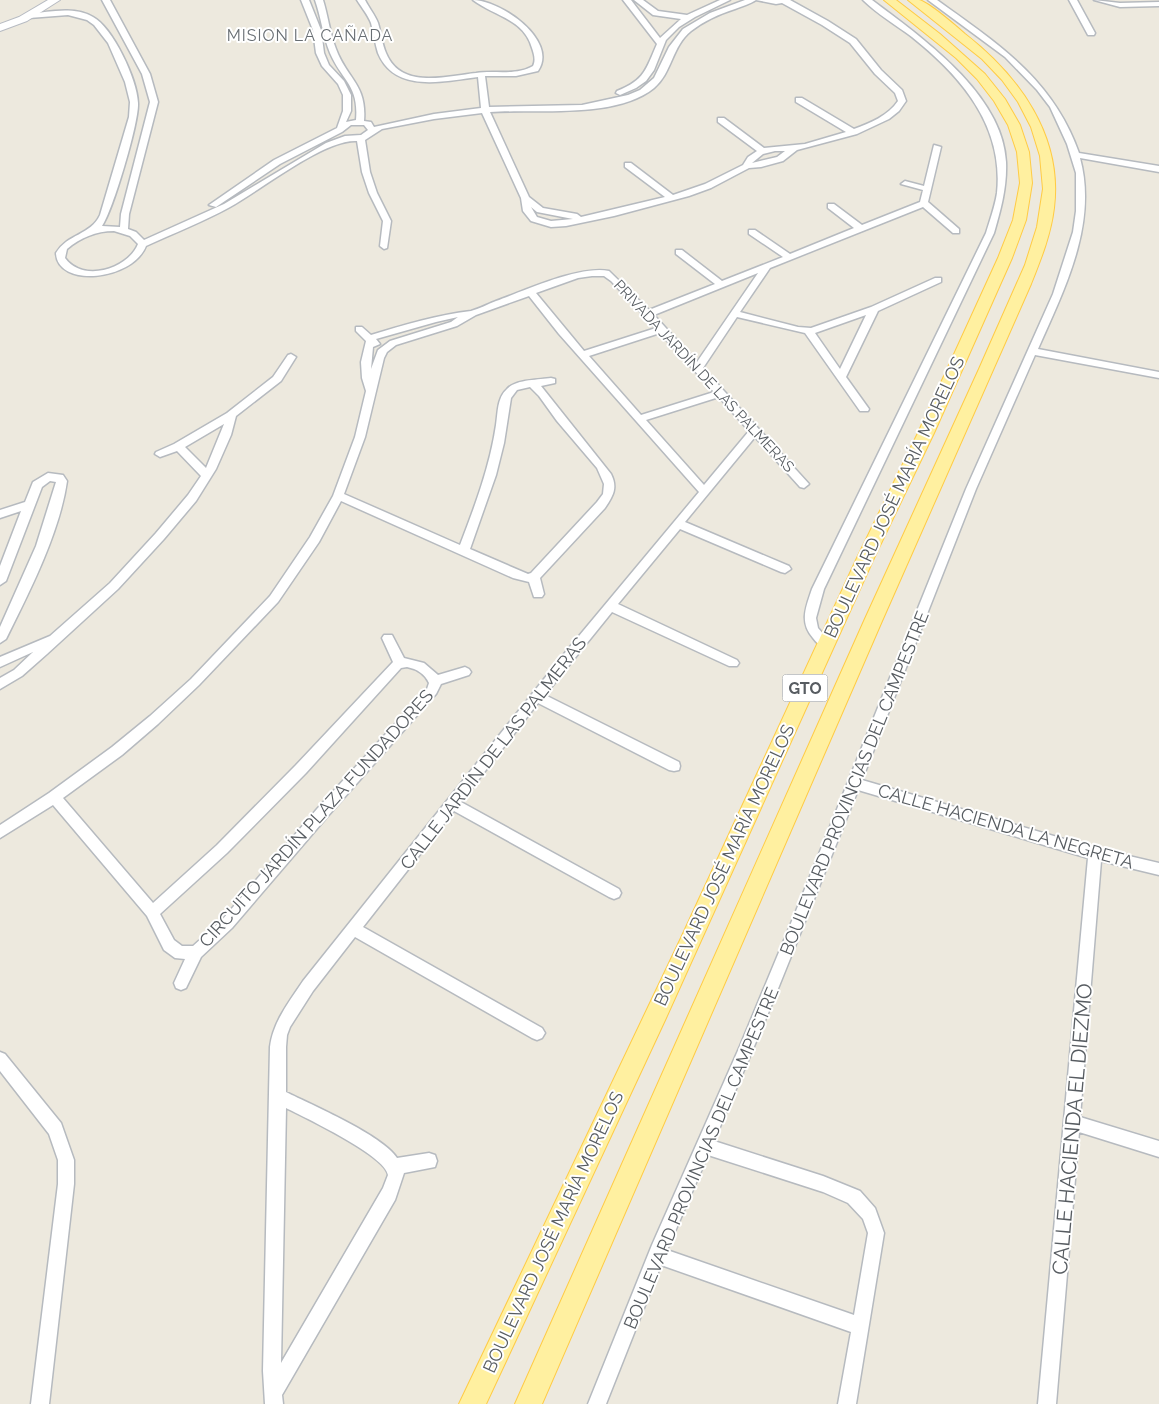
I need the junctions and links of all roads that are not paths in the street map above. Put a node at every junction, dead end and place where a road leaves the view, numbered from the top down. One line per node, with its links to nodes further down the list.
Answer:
1 (40, 0): 24 (street)
2 (55, 0): 22 (street)
3 (106, 0): 28 (street)
4 (306, 0): 38 (street)
5 (319, 0): 37 (street)
6 (361, 0): 31 (street)
7 (477, 0): 31 (street)
8 (627, 0): 29 (street)
9 (638, 0): 23 (street)
10 (724, 0): 20 (street); 23 (street)
11 (752, 0): 20 (street)
12 (759, 0): 13 (street)
13 (785, 0): 39 (street)
14 (867, 0): 19 (street)
15 (932, 0): 45 (street, BOULEVARD PROVINCIAS DEL CAMPESTRE)
16 (1073, 0): 27 (street)
17 (1098, 0): 18 (street)
18 (1159, 4)
19 (885, 5): 21 (main road, BOULEVARD JOSÉ MARÍA MORELOS / GTO); 112 (street)
20 (733, 7): 25 (street)
21 (911, 8): 112 (main road, BOULEVARD JOSÉ MARÍA MORELOS / GTO); 145 (main road, BOULEVARD JOSÉ MARÍA MORELOS / GTO)
22 (29, 16): 26 (street); 30 (street)
23 (687, 18): 25 (street); 29 (street)
24 (0, 20)
25 (704, 20): 33 (street)
26 (0, 28)
27 (1091, 33)
28 (129, 41): 30 (street); 60 (street)
29 (660, 43): 32 (street)
30 (112, 44): 59 (street)
31 (481, 74): 35 (street)
32 (642, 81): 33 (street); 35 (street)
33 (653, 84): 35 (street)
34 (800, 100): 39 (street)
35 (484, 107): 37 (street); 55 (street)
36 (721, 120): 44 (street)
37 (366, 125): 38 (street); 41 (street)
38 (340, 129): 40 (street); 46 (street)
39 (852, 132): 43 (street)
40 (346, 138): 41 (street); 49 (street)
41 (362, 138): 64 (street)
42 (937, 147): 54 (street)
43 (794, 148): 44 (street); 48 (street)
44 (763, 151): 48 (street)
45 (1076, 155): 50 (street); 80 (street, BOULEVARD PROVINCIAS DEL CAMPESTRE)
46 (277, 162): 49 (street); 51 (street)
47 (628, 165): 55 (street)
48 (747, 166): 55 (street)
49 (289, 168): 53 (street)
50 (1159, 169)
51 (247, 182): 53 (street); 63 (street)
52 (905, 184): 54 (street)
53 (257, 188): 63 (street)
54 (928, 189): 56 (street)
55 (672, 198)
56 (924, 203): 58 (street); 61 (street)
57 (831, 206): 58 (street)
58 (860, 228): 66 (street)
59 (93, 230): 60 (street); 63 (street)
60 (124, 230): 63 (street)
61 (956, 231)
62 (752, 232): 66 (street)
63 (140, 240)
64 (384, 246)
65 (679, 252): 69 (street)
66 (789, 258): 67 (street)
67 (767, 266): 69 (street); 74 (street)
68 (938, 280): 71 (street)
69 (722, 285): 73 (street)
70 (530, 291): 72 (street); 73 (street, PRIVADA JARDÍN DE LAS PALMERAS); 81 (street)
71 (874, 309): 77 (street); 85 (street)
72 (473, 313): 78 (street); 79 (street)
73 (648, 314): 76 (street, PRIVADA JARDÍN DE LAS PALMERAS)
74 (735, 314): 77 (street); 83 (street)
75 (359, 328): 78 (street)
76 (662, 329): 81 (street); 83 (street, PRIVADA JARDÍN DE LAS PALMERAS)
77 (808, 331): 85 (street)
78 (370, 340): 79 (street); 88 (street)
79 (383, 350): 88 (street)
80 (1032, 351): 84 (street); 121 (street, BOULEVARD PROVINCIAS DEL CAMPESTRE)
81 (583, 355): 92 (street)
82 (290, 357): 91 (street)
83 (698, 368): 89 (street, PRIVADA JARDÍN DE LAS PALMERAS)
84 (1159, 375)
85 (841, 376): 90 (street)
86 (552, 381): 87 (street)
87 (533, 385): 103 (street); 105 (street)
88 (371, 392): 99 (street)
89 (721, 393): 92 (street); 93 (street, PRIVADA JARDÍN DE LAS PALMERAS)
90 (864, 409)
91 (231, 415): 94 (street); 96 (street)
92 (639, 418): 98 (street)
93 (754, 432): 97 (street, PRIVADA JARDÍN DE LAS PALMERAS); 98 (street, CALLE JARDÍN DE LAS PALMERAS)
94 (178, 446): 95 (street); 96 (street)
95 (160, 454)
96 (207, 475): 110 (street)
97 (804, 484)
98 (705, 492): 102 (street, CALLE JARDÍN DE LAS PALMERAS)
99 (338, 496): 103 (street); 122 (street)
100 (28, 505): 101 (street); 106 (street); 109 (street)
101 (0, 514)
102 (679, 524): 104 (street); 108 (street, CALLE JARDÍN DE LAS PALMERAS)
103 (463, 552): 105 (street)
104 (786, 569)
105 (534, 577): 107 (street)
106 (0, 581)
107 (538, 594)
108 (610, 606): 114 (street); 119 (street, CALLE JARDÍN DE LAS PALMERAS)
109 (1, 636)
110 (55, 638): 113 (street); 118 (street)
111 (388, 638): 115 (street)
112 (825, 644): 144 (main road, BOULEVARD JOSÉ MARÍA MORELOS / GTO)
113 (0, 662)
114 (733, 662)
115 (400, 663): 117 (street, CIRCUITO JARDÍN PLAZA FUNDADORES); 128 (street)
116 (466, 672): 117 (street)
117 (435, 681): 130 (street, CIRCUITO JARDÍN PLAZA FUNDADORES)
118 (0, 684)
119 (537, 697): 120 (street); 123 (street, CALLE JARDÍN DE LAS PALMERAS)
120 (674, 766)
121 (854, 783): 125 (street, CALLE HACIENDA LA NEGRETA); 136 (street, BOULEVARD PROVINCIAS DEL CAMPESTRE)
122 (54, 797): 124 (street); 128 (street, CIRCUITO JARDÍN PLAZA FUNDADORES)
123 (452, 804): 127 (street); 129 (street, CALLE JARDÍN DE LAS PALMERAS)
124 (0, 832)
125 (1095, 854): 126 (street, CALLE HACIENDA LA NEGRETA); 135 (street, CALLE HACIENDA EL DIEZMO)
126 (1159, 869)
127 (614, 893)
128 (152, 912): 130 (street, CIRCUITO JARDÍN PLAZA FUNDADORES)
129 (354, 929): 132 (street); 134 (street, CALLE JARDÍN DE LAS PALMERAS)
130 (196, 952): 131 (street)
131 (181, 983)
132 (537, 1033)
133 (1, 1066): 143 (street)
134 (278, 1096): 139 (street); 142 (street, CALLE JARDÍN DE LAS PALMERAS)
135 (1073, 1123): 137 (street); 148 (street, CALLE HACIENDA EL DIEZMO)
136 (704, 1146): 140 (street, BOULEVARD PROVINCIAS DEL CAMPESTRE); 141 (street)
137 (1159, 1149)
138 (429, 1160): 139 (street)
139 (395, 1166): 142 (street, CALLE JARDÍN DE LAS PALMERAS)
140 (657, 1255): 141 (street); 146 (street, BOULEVARD PROVINCIAS DEL CAMPESTRE)
141 (859, 1326): 147 (street)
142 (273, 1400)
143 (40, 1404)
144 (472, 1404)
145 (528, 1404)
146 (597, 1404)
147 (847, 1404)
148 (1047, 1404)

